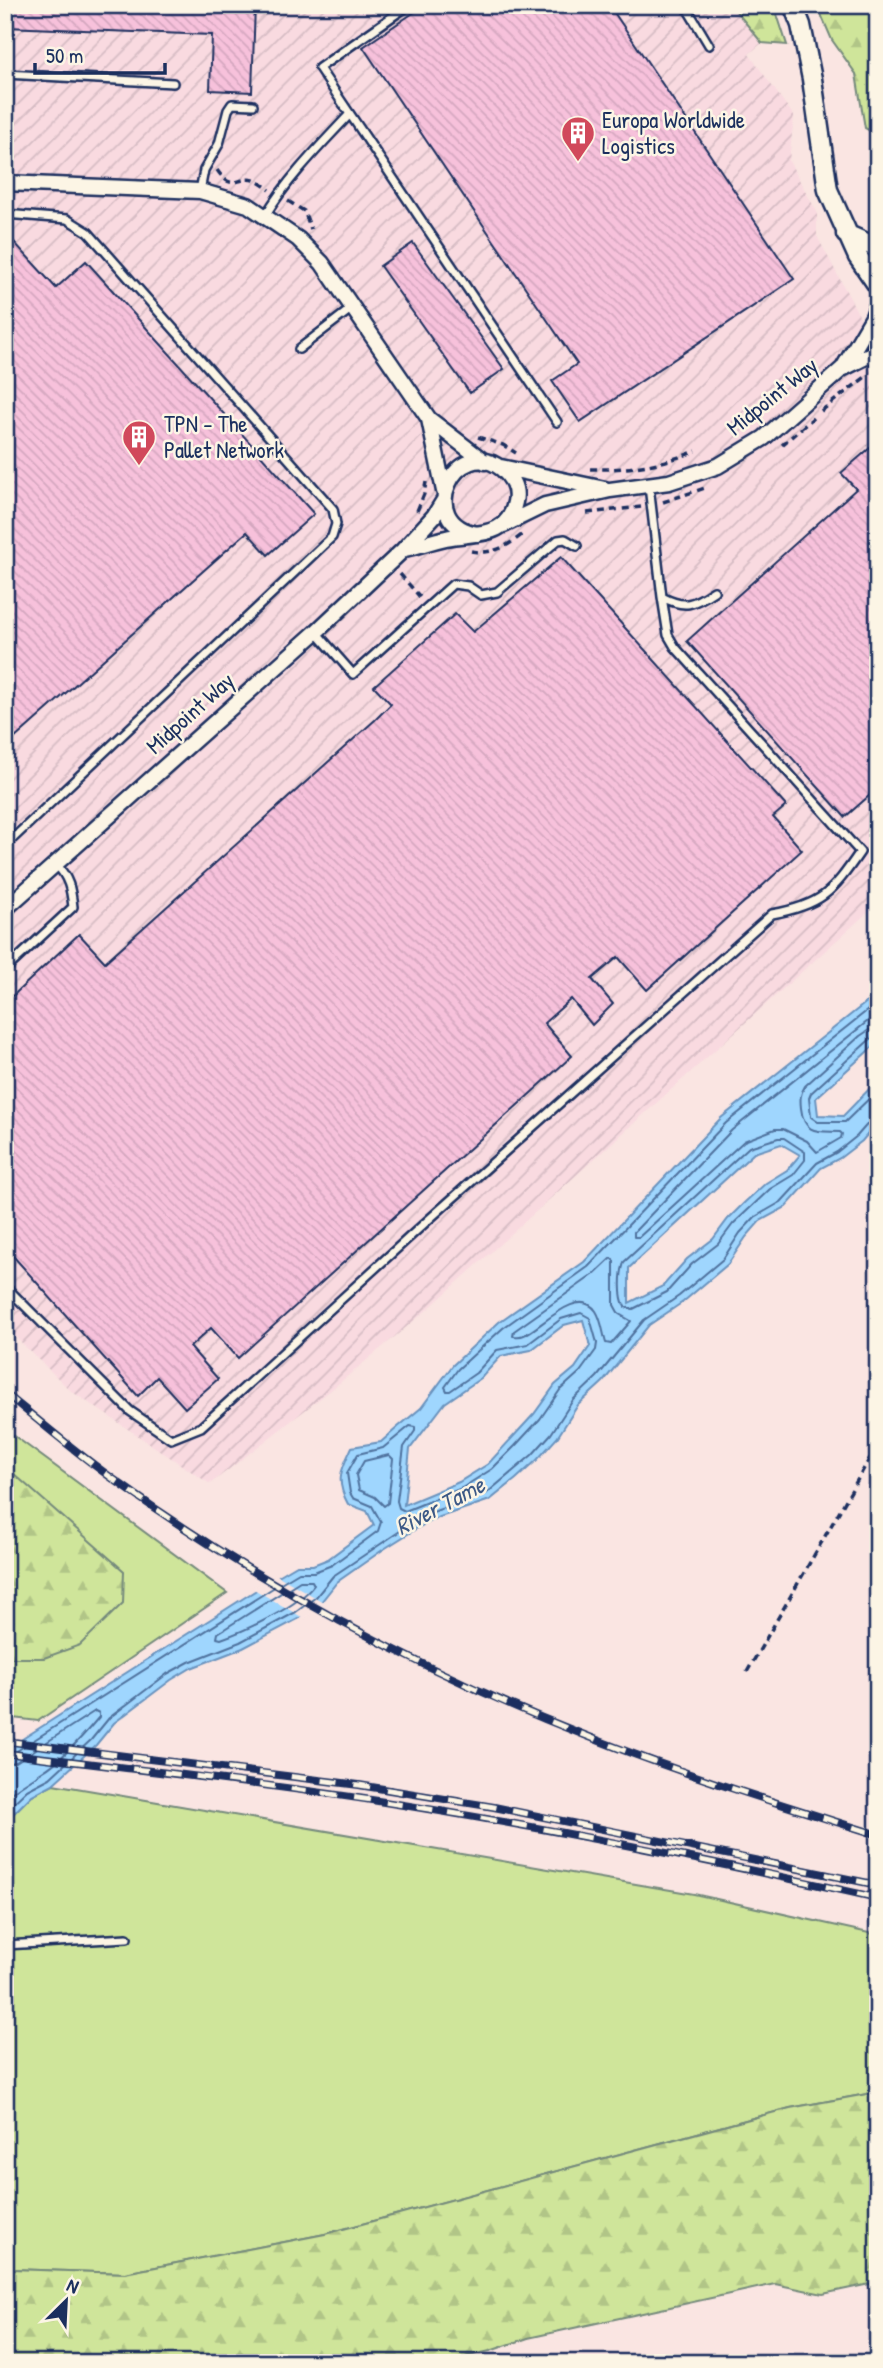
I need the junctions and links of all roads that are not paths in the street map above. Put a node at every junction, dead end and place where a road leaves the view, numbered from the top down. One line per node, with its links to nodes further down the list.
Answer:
1 (409, 5): 8 (lane)
2 (685, 5): 4 (lane)
3 (793, 5): 13 (street)
4 (709, 45)
5 (5, 74): 6 (lane)
6 (173, 83)
7 (253, 105): 10 (lane)
8 (349, 115): 12 (lane); 22 (lane)
9 (5, 183): 10 (street, Midpoint Way)
10 (200, 191): 12 (street, Midpoint Way)
11 (5, 215): 34 (lane)
12 (265, 216): 17 (street, Midpoint Way)
13 (846, 234): 14 (street); 15 (street)
14 (878, 244)
15 (878, 286)
16 (878, 303): 20 (street, Midpoint Way)
17 (352, 308): 18 (lane); 21 (street, Midpoint Way)
18 (299, 349)
19 (878, 351): 20 (street, Midpoint Way)
20 (842, 369): 24 (street, Midpoint Way)
21 (429, 419): 23 (street, Midpoint Way); 26 (street, Midpoint Way)
22 (557, 422)
23 (491, 464): 25 (street, Midpoint Way); 26 (street); 27 (street)
24 (649, 486): 25 (street, Midpoint Way); 32 (lane)
25 (610, 490): 27 (street, Midpoint Way)
26 (444, 496): 28 (street); 30 (street, Midpoint Way)
27 (504, 525): 28 (street)
28 (478, 534): 30 (street, Midpoint Way)
29 (578, 546): 33 (lane)
30 (403, 550): 33 (street, Midpoint Way)
31 (714, 591): 32 (lane)
32 (662, 597): 38 (lane)
33 (316, 632): 35 (street, Midpoint Way)
34 (5, 846)
35 (56, 864): 36 (street, Midpoint Way); 37 (lane)
36 (5, 909)
37 (5, 970)
38 (5, 1286)
39 (127, 1938): 40 (lane)
40 (5, 1945)

